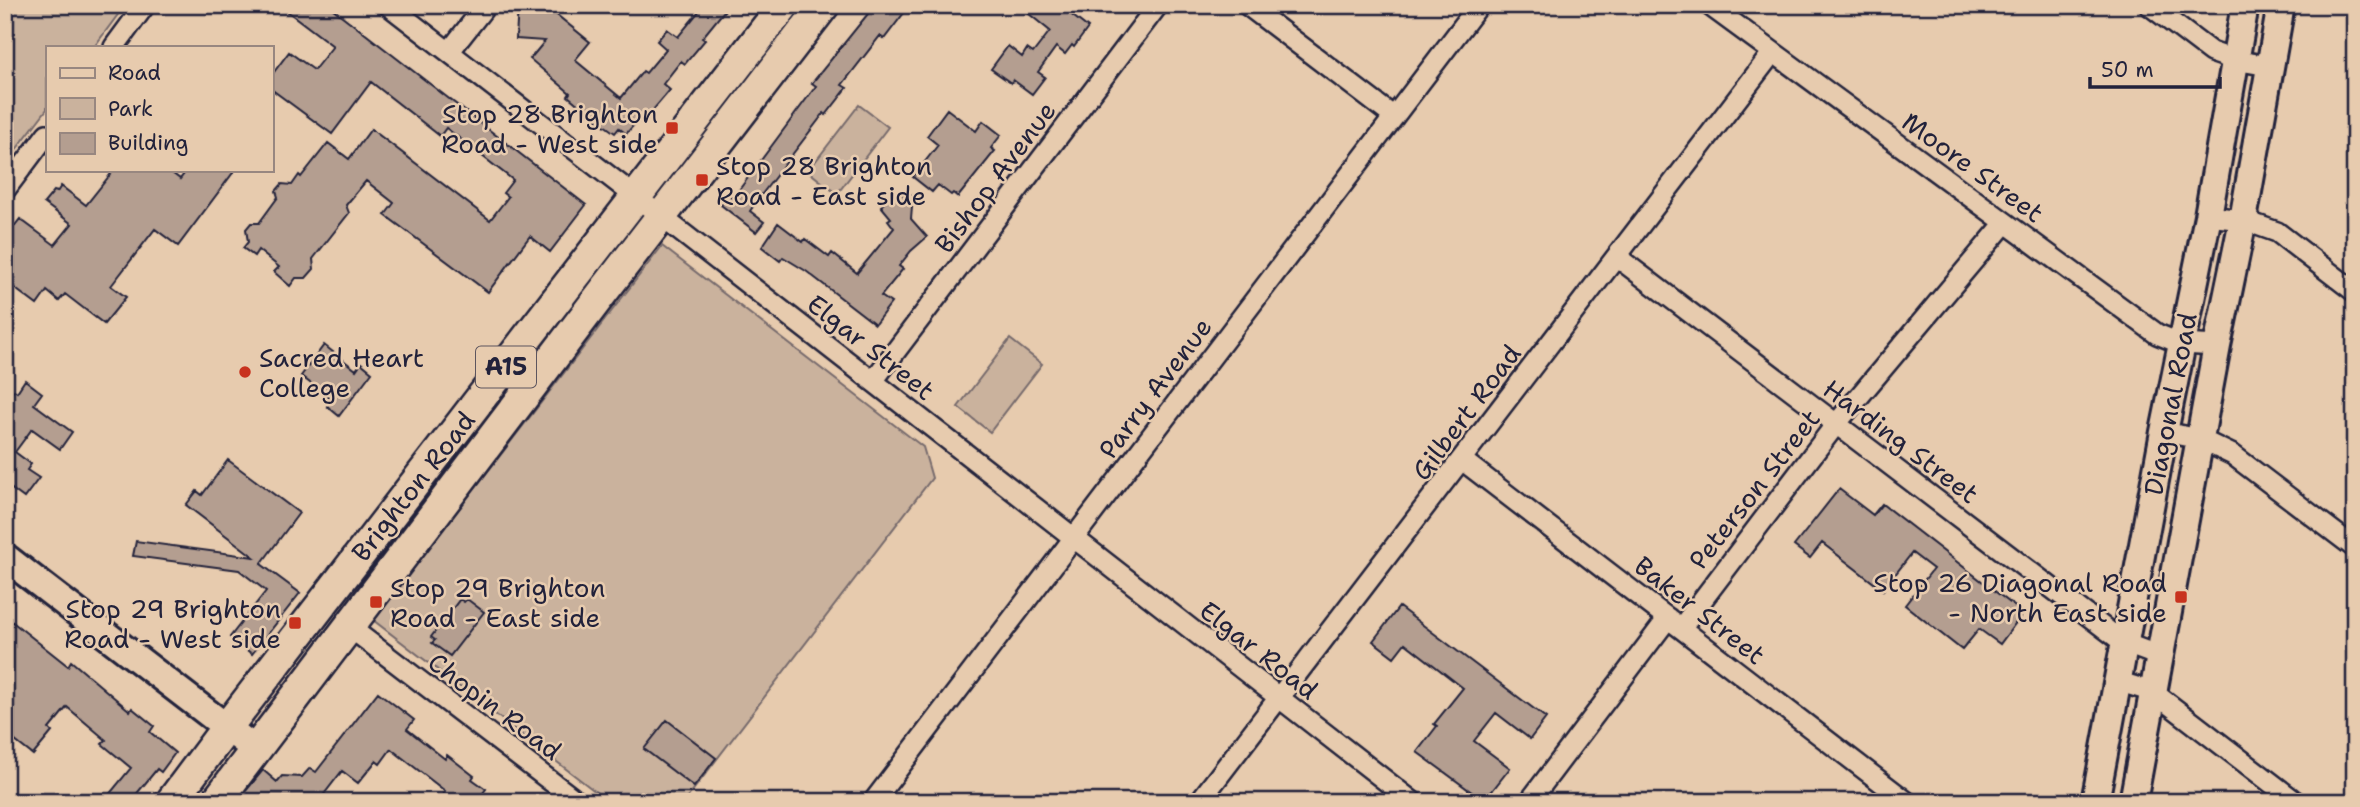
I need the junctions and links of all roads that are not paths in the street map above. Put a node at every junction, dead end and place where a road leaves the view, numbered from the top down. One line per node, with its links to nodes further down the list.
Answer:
1 (145, 5): 13 (street)
2 (388, 5): 14 (street, Elgar Street)
3 (486, 5): 14 (street)
4 (783, 5): 21 (main road, Brighton Road / A15)
5 (824, 5): 22 (main road, Brighton Road / A15)
6 (1158, 5): 30 (street, Bishop Avenue)
7 (1247, 5): 18 (street)
8 (1479, 5): 18 (street, Parry Avenue)
9 (1709, 5): 15 (street, Moore Street)
10 (2149, 5): 16 (street)
11 (2245, 5): 16 (main road, Diagonal Road)
12 (2281, 5): 17 (main road, Diagonal Road)
13 (115, 46)
14 (449, 52): 21 (street, Elgar Street)
15 (1773, 52): 25 (street, Moore Street); 26 (street, Gilbert Road)
16 (2234, 60): 17 (street); 23 (main road, Diagonal Road)
17 (2269, 66): 24 (main road, Diagonal Road)
18 (1394, 117): 35 (street, Parry Avenue)
19 (46, 135): 20 (street)
20 (5, 190)
21 (637, 196): 22 (street, Elgar Street); 45 (main road, Brighton Road / A15)
22 (662, 216): 30 (street, Elgar Street); 39 (main road, Brighton Road / A15)
23 (2208, 216): 24 (street); 28 (main road, Diagonal Road)
24 (2243, 220): 27 (street); 29 (main road, Diagonal Road)
25 (2005, 223): 28 (street, Moore Street); 31 (street, Peterson Street)
26 (1617, 257): 31 (street, Harding Street); 34 (street, Gilbert Road)
27 (2355, 292)
28 (2182, 344): 29 (street, Moore Street); 32 (main road, Diagonal Road)
29 (2217, 346): 33 (main road, Diagonal Road)
30 (873, 382): 35 (street, Elgar Street)
31 (1836, 424): 38 (street, Peterson Street); 40 (street, Harding Street)
32 (2164, 432): 33 (street); 40 (main road, Diagonal Road)
33 (2200, 439): 36 (street); 41 (main road, Diagonal Road)
34 (1462, 460): 38 (street, Baker Street); 44 (street, Gilbert Road)
35 (1073, 539): 44 (street, Elgar Road); 50 (street, Parry Avenue)
36 (2355, 548)
37 (5, 557): 45 (main road)
38 (1674, 623): 53 (street, Peterson Street); 54 (street, Baker Street)
39 (348, 626): 46 (main road, Brighton Road / A15); 49 (street, Chopin Road)
40 (2124, 643): 41 (street, Harding Street); 42 (main road, Diagonal Road)
41 (2159, 656): 43 (main road, Diagonal Road)
42 (2117, 681): 43 (street); 55 (main road, Diagonal Road)
43 (2153, 692): 56 (main road, Diagonal Road); 57 (street)
44 (1279, 698): 51 (street, Gilbert Road); 52 (street, Elgar Road)
45 (227, 727): 46 (main road); 47 (main road, Brighton Road / A15)
46 (256, 750): 48 (main road, Brighton Road / A15)
47 (171, 802)
48 (216, 802)
49 (578, 802)
50 (873, 802)
51 (1199, 802)
52 (1413, 802)
53 (1529, 802)
54 (1906, 802)
55 (2095, 802)
56 (2133, 802)
57 (2296, 802)

